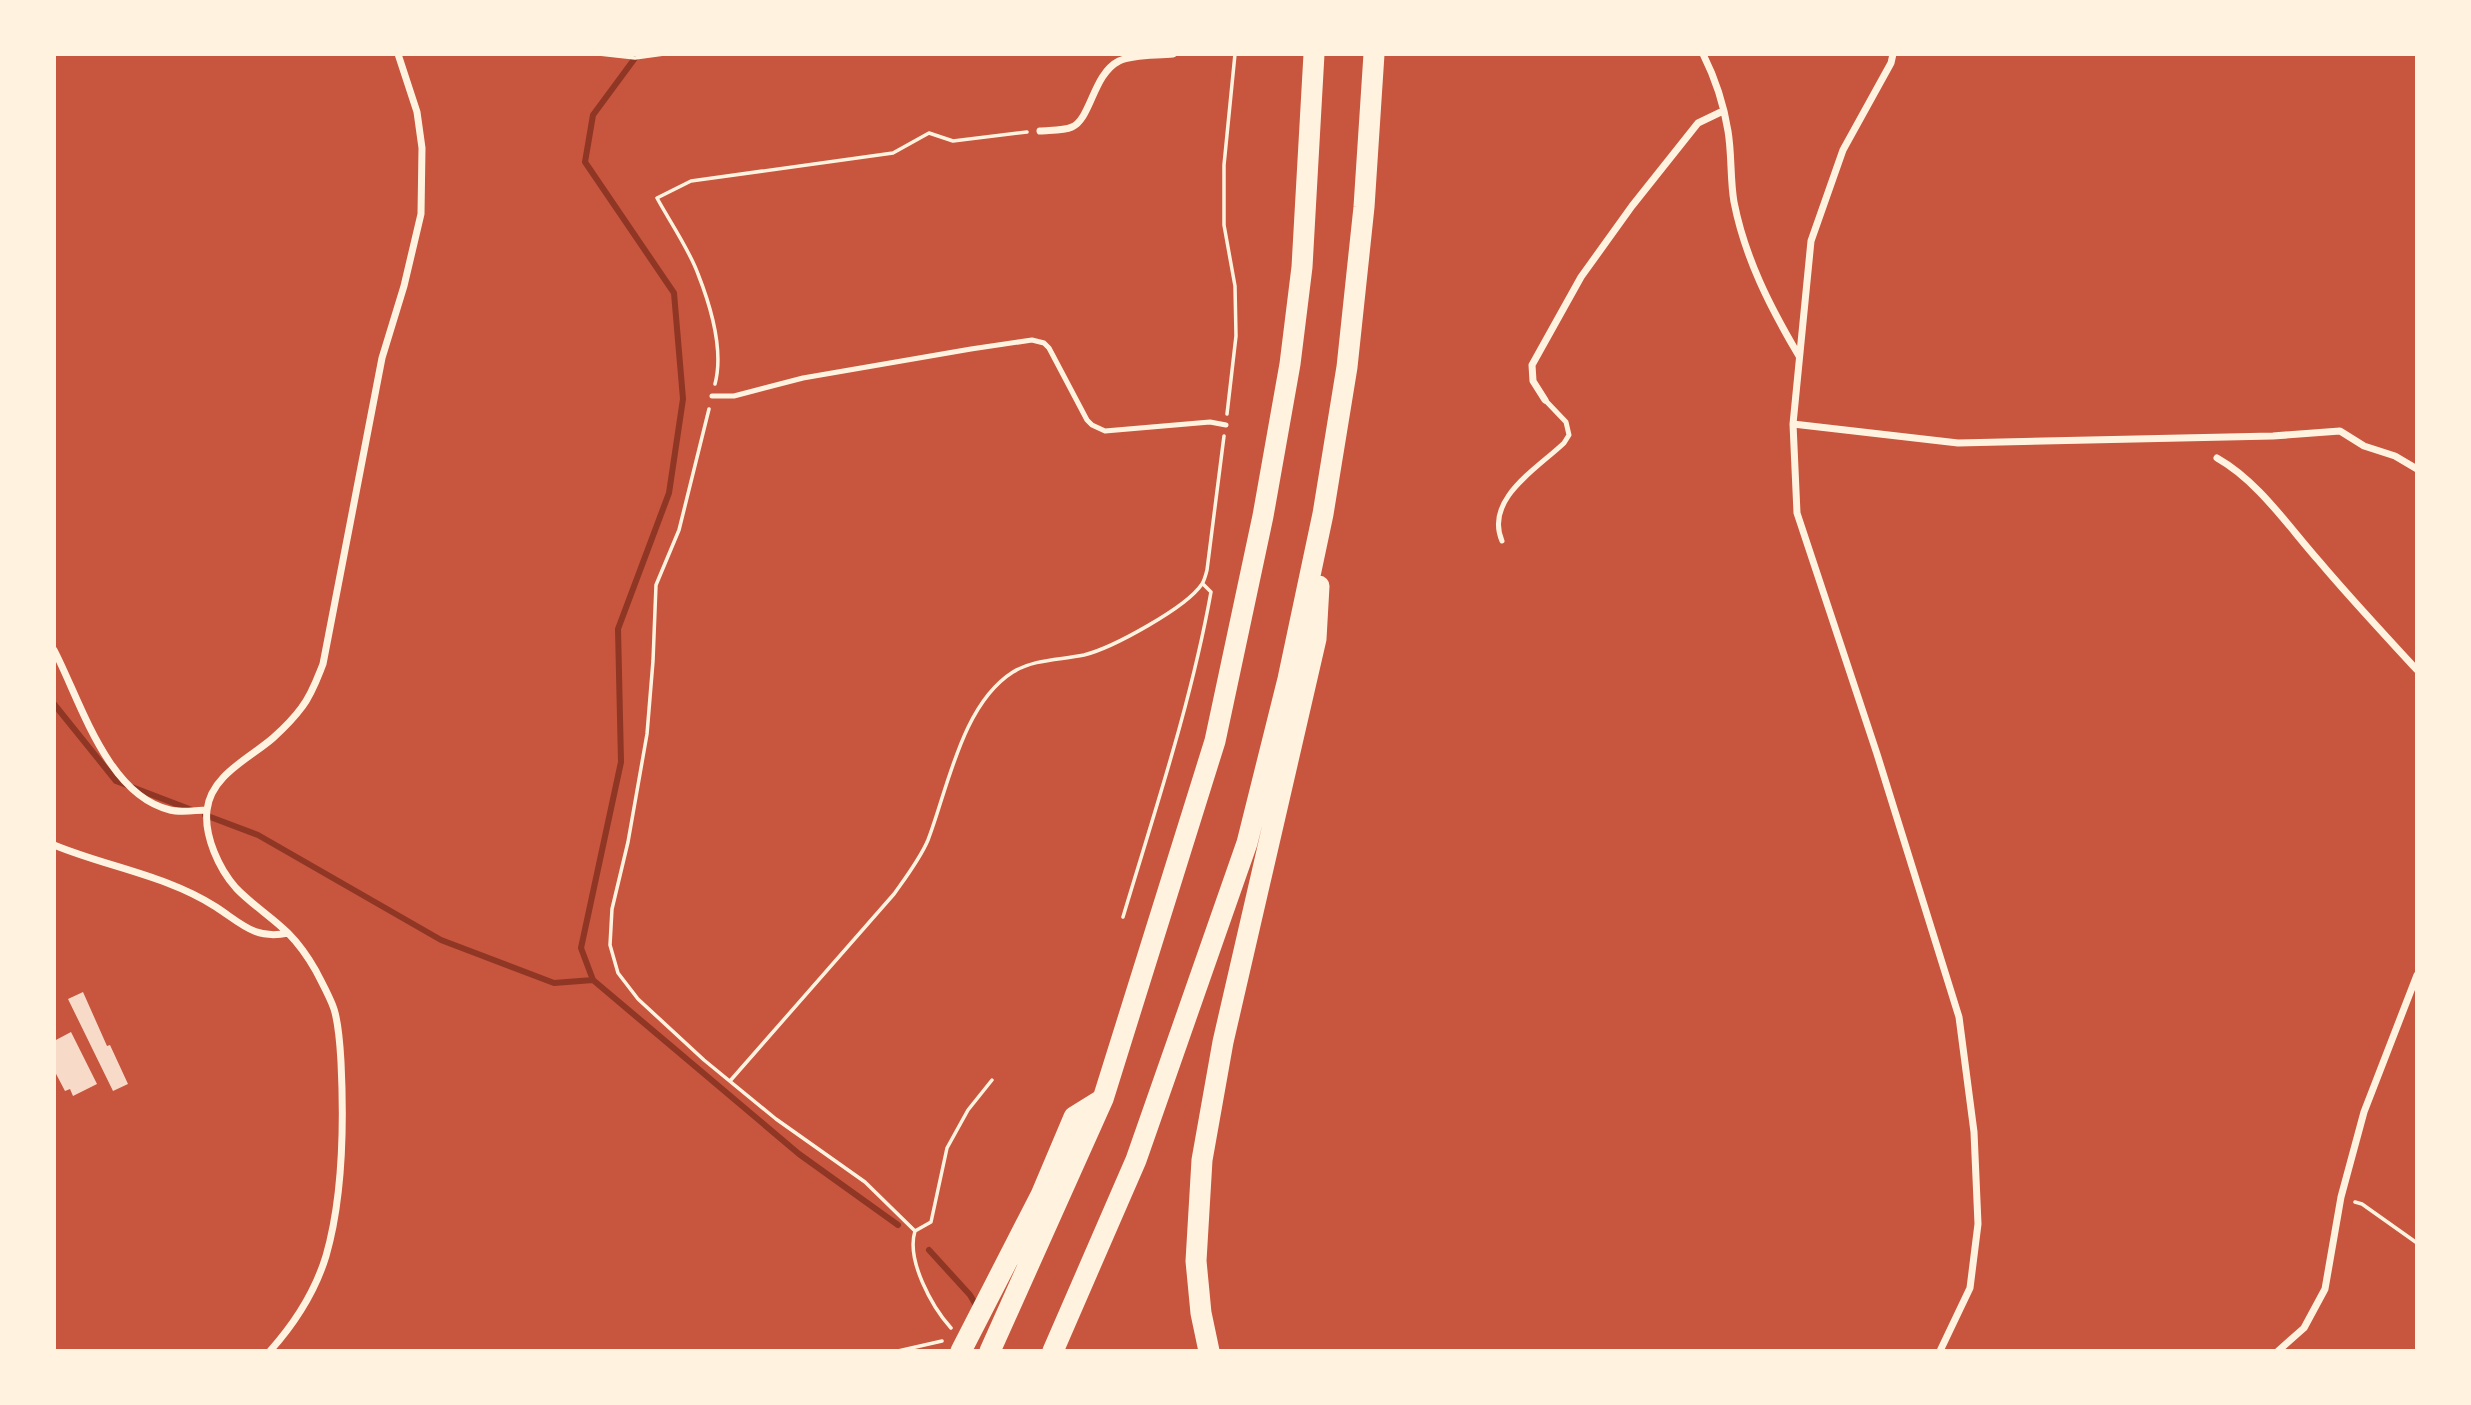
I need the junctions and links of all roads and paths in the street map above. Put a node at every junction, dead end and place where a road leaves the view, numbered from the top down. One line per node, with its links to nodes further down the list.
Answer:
1 (398, 54): 24 (street)
2 (599, 54): 3 (path)
3 (664, 54)
4 (1174, 54): 11 (street)
5 (1235, 54): 16 (path)
6 (1314, 54): 31 (highway)
7 (1374, 54): 19 (highway)
8 (1703, 54): 10 (street)
9 (1893, 54): 12 (street)
10 (1723, 111): 12 (street); 14 (street)
11 (1040, 131): 13 (path)
12 (1800, 356): 15 (street)
13 (712, 396): 16 (lane); 30 (path)
14 (1545, 400): 20 (lane)
15 (1793, 424): 18 (street); 41 (street)
16 (1226, 425): 21 (path)
17 (2217, 458): 23 (street)
18 (2417, 469)
19 (1323, 514): 39 (highway); 40 (highway)
20 (1502, 541)
21 (1202, 584): 26 (path); 30 (path)
22 (54, 650): 24 (street)
23 (2417, 670)
24 (207, 810): 27 (street)
25 (54, 845): 27 (street)
26 (1123, 917)
27 (288, 933): 36 (street)
28 (2417, 975): 32 (street)
29 (992, 1080): 33 (path)
30 (730, 1081): 33 (path)
31 (1103, 1099): 35 (highway); 38 (highway)
32 (2341, 1197): 34 (path); 42 (street)
33 (915, 1231): 35 (path)
34 (2417, 1243)
35 (954, 1341): 37 (path)
36 (270, 1351)
37 (898, 1351)
38 (990, 1351)
39 (1053, 1351)
40 (1209, 1351)
41 (1940, 1351)
42 (2278, 1351)

